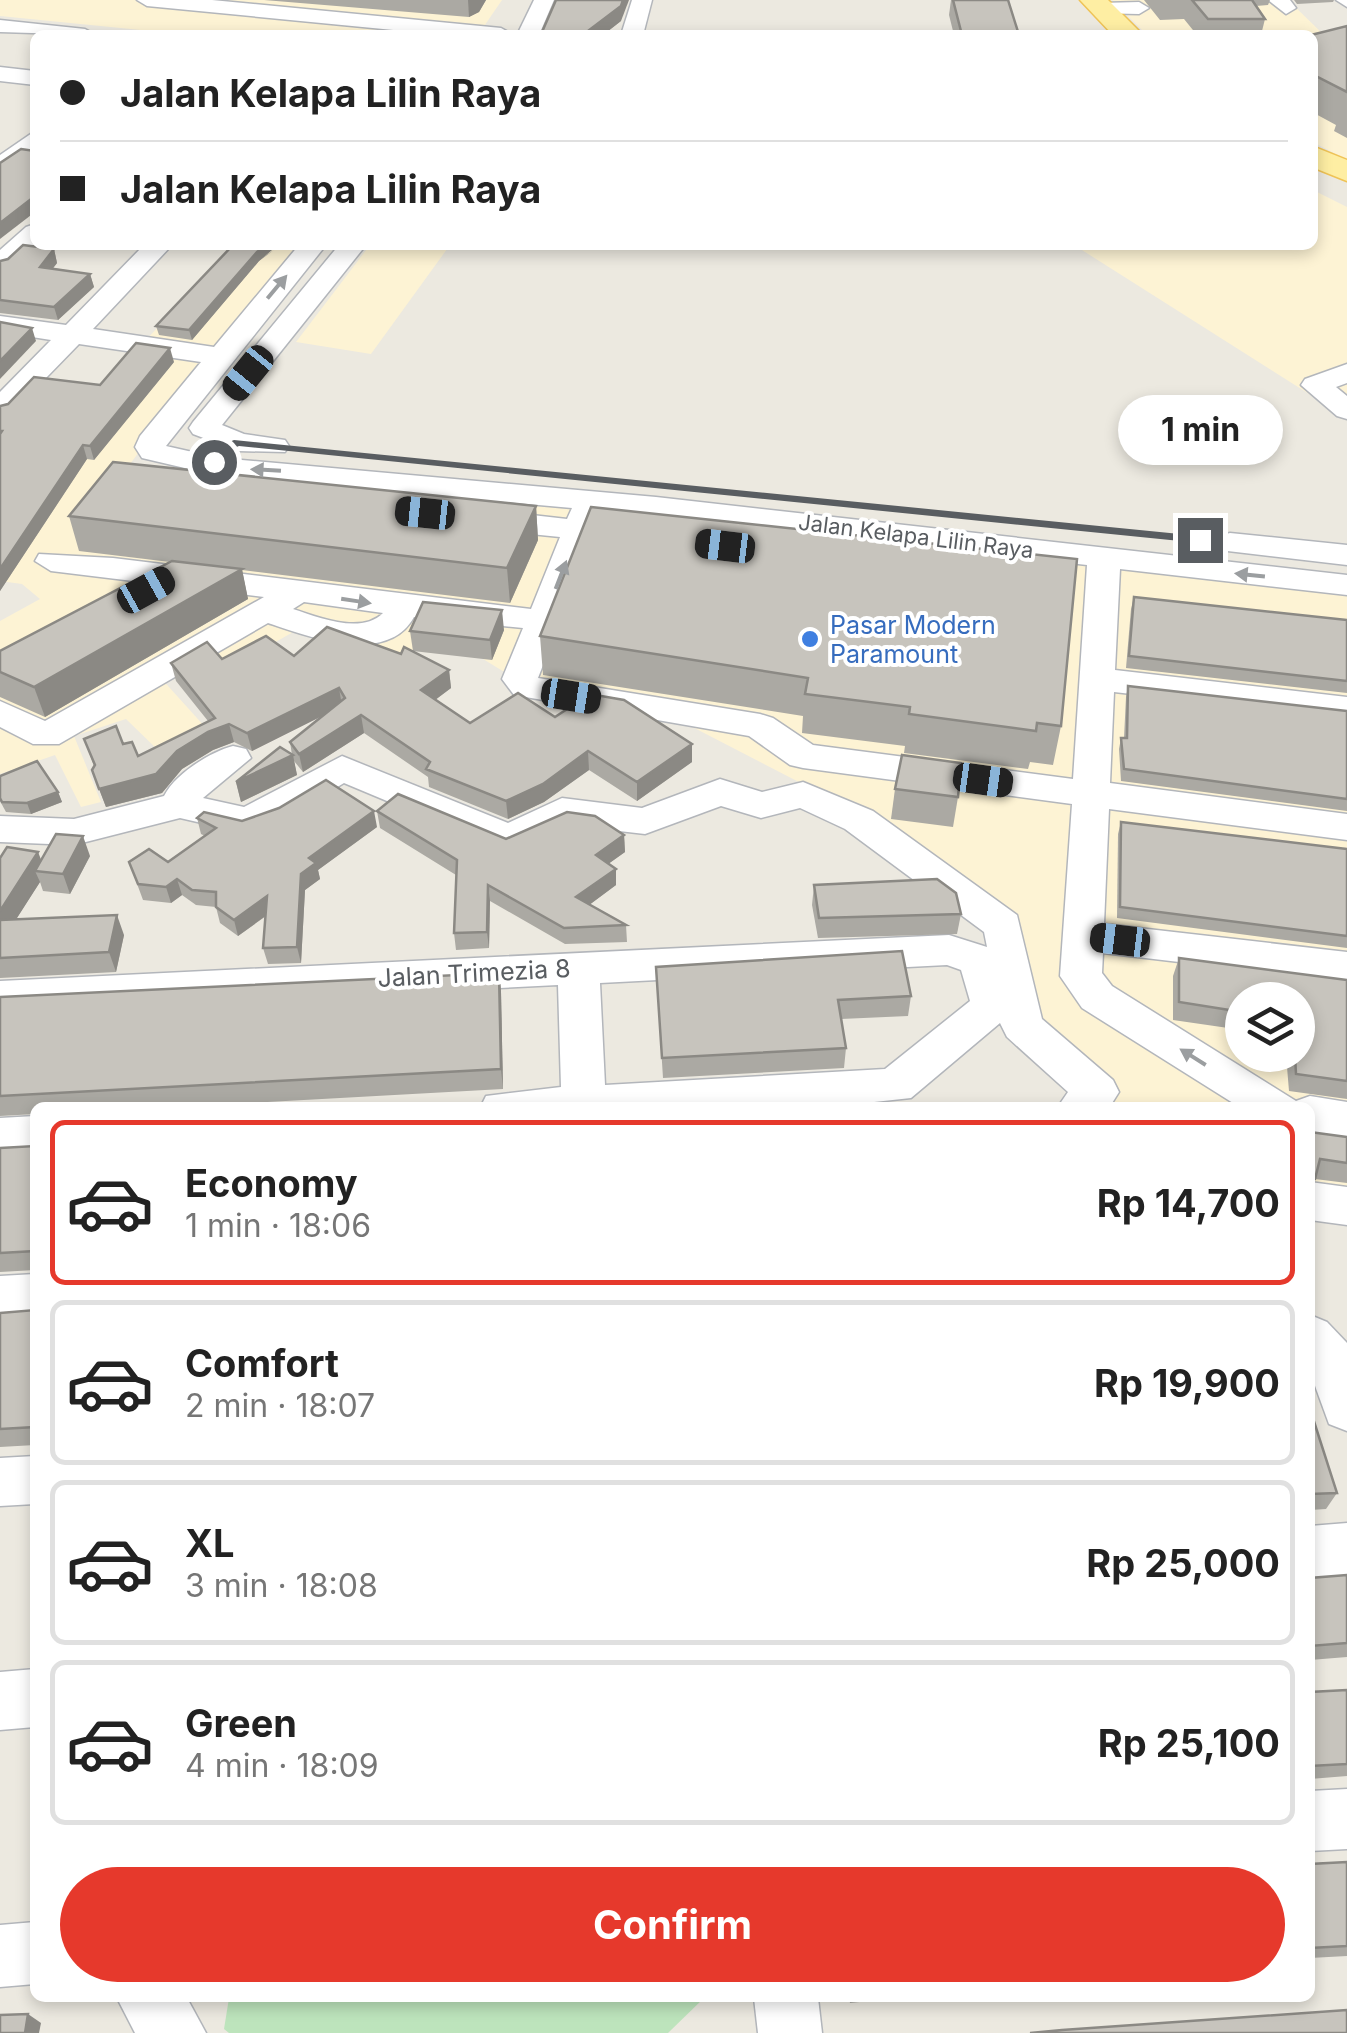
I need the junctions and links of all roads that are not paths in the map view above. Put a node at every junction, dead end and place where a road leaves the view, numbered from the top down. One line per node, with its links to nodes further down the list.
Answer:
1 (148, 0): 4 (street)
2 (544, 0): 10 (street)
3 (642, 0): 11 (street)
4 (202, 3): 8 (street)
5 (1097, 4): 6 (main road)
6 (1136, 14)
7 (0, 26): 9 (street)
8 (504, 28)
9 (38, 30)
10 (530, 30)
11 (633, 30)
12 (18, 76): 13 (street)
13 (0, 91)
14 (29, 130): 16 (street)
15 (1318, 158): 17 (main road)
16 (0, 168)
17 (1347, 172)
18 (1318, 191): 19 (main road)
19 (1347, 205)
20 (30, 237): 25 (street)
21 (154, 250): 29 (street)
22 (309, 250): 30 (street, one-way to 22)
23 (350, 250): 26 (street)
24 (373, 250): 26 (street)
25 (0, 264)
26 (322, 298): 28 (street); 34 (street)
27 (0, 324): 29 (street)
28 (304, 328)
29 (71, 332): 30 (street); 32 (street)
30 (218, 356): 35 (street)
31 (1347, 373): 33 (street)
32 (0, 409)
33 (1347, 410)
34 (206, 431): 35 (street); 36 (street, Jalan Kelapa Lilin Raya)
35 (154, 452): 36 (street, Jalan Kelapa Lilin Raya); 37 (street)
36 (228, 454): 39 (street, Jalan Kelapa Lilin Raya, one-way to 36); 41 (street, Jalan Kelapa Lilin Raya)
37 (123, 466)
38 (159, 486): 39 (street)
39 (585, 514): 42 (street); 50 (street, one-way to 39)
40 (72, 529): 43 (street)
41 (1347, 555)
42 (1103, 573): 44 (street, one-way to 42); 49 (street); 51 (street)
43 (176, 574): 45 (street); 46 (street)
44 (1347, 585)
45 (298, 592): 47 (street, one-way to 47); 48 (street)
46 (128, 600)
47 (402, 608): 48 (street); 50 (street)
48 (264, 612): 53 (street)
49 (1347, 614)
50 (544, 620): 55 (street)
51 (1097, 679): 52 (street); 55 (street)
52 (1347, 708)
53 (0, 712)
54 (233, 758): 56 (street)
55 (1091, 794): 57 (street); 59 (street)
56 (180, 805): 58 (street); 63 (street)
57 (1347, 827)
58 (0, 829)
59 (1083, 936): 61 (street); 68 (street, one-way to 59)
60 (578, 967): 62 (street, Jalan Trimezia 8); 64 (street, Jalan Trimezia 8); 65 (street)
61 (1347, 967)
62 (0, 997)
63 (1017, 1013): 64 (street); 67 (street)
64 (903, 1096): 66 (street)
65 (584, 1102)
66 (690, 1102)
67 (1086, 1102)
68 (1267, 1102)
69 (1315, 1115): 70 (street)
70 (1347, 1120)
71 (30, 1134): 72 (street)
72 (0, 1136)
73 (1315, 1203): 74 (street)
74 (1347, 1206)
75 (30, 1295): 76 (street)
76 (0, 1297)
77 (1315, 1343): 78 (street)
78 (1347, 1408)
79 (30, 1480): 80 (street)
80 (0, 1482)
81 (1347, 1549): 82 (street)
82 (1315, 1552)
83 (30, 1698): 84 (street)
84 (0, 1701)
85 (1347, 1819): 86 (street)
86 (1315, 1821)
87 (30, 1953): 88 (street)
88 (0, 1956)
89 (152, 2002): 91 (street)
90 (786, 2002): 92 (street)
91 (174, 2033)
92 (790, 2033)

